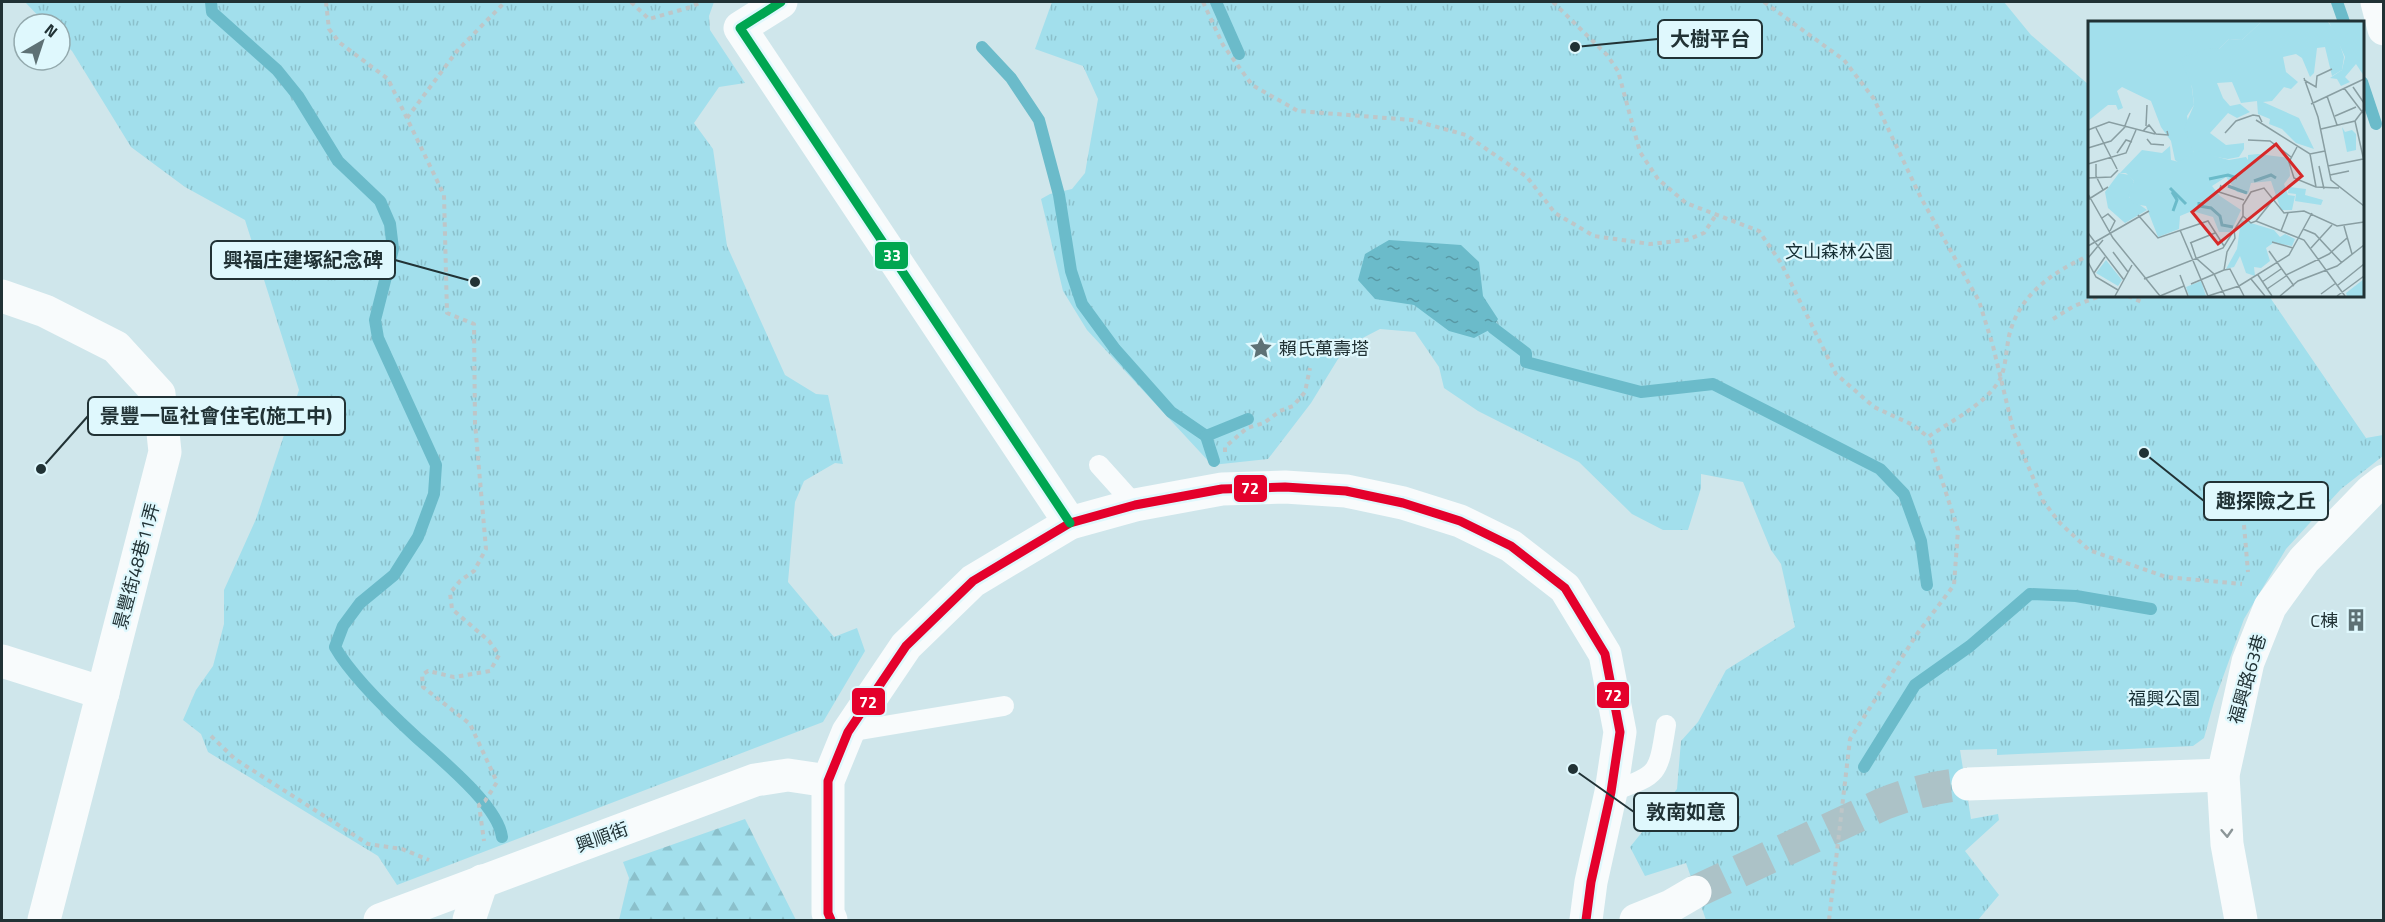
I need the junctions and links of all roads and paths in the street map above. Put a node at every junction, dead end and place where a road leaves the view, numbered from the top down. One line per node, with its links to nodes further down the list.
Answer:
1 (326, 2): 11 (path)
2 (505, 2): 11 (path)
3 (631, 2): 4 (path)
4 (701, 2)
5 (781, 2): 26 (street)
6 (1203, 2): 12 (path)
7 (1553, 2): 12 (path)
8 (1764, 2): 20 (path)
9 (2377, 2): 10 (street)
10 (2384, 29)
11 (407, 118): 40 (path)
12 (1716, 215): 21 (path)
13 (2088, 256): 20 (path)
14 (2, 297): 31 (street, 景豐街48巷11弄)
15 (2097, 297): 18 (path)
16 (2130, 297): 17 (path)
17 (2144, 303)
18 (2053, 319)
19 (1310, 368): 22 (path)
20 (2001, 378): 21 (path); 29 (path)
21 (1928, 437): 50 (path)
22 (1224, 455)
23 (1099, 465): 25 (lane)
24 (2384, 481): 36 (street, 福興路63巷)
25 (1135, 505): 26 (street); 39 (street)
26 (1070, 523): 34 (street)
27 (2244, 525): 28 (path)
28 (2248, 572)
29 (2249, 584)
30 (2, 661): 31 (street)
31 (103, 693): 44 (street, 景豐街48巷11弄)
32 (1004, 706): 34 (lane)
33 (1666, 725): 39 (lane)
34 (848, 732): 37 (street)
35 (211, 736): 41 (path)
36 (2223, 775): 38 (street); 51 (street, 福興路63巷, one-way to 51)
37 (828, 781): 42 (street, 興順街); 47 (street)
38 (1968, 784)
39 (1611, 792): 48 (street)
40 (485, 847)
41 (434, 862)
42 (482, 881): 45 (street, 興順街); 46 (street)
43 (1695, 892): 49 (street)
44 (44, 921)
45 (380, 921)
46 (469, 921)
47 (831, 921)
48 (1586, 921)
49 (1636, 921)
50 (1828, 921)
51 (2241, 921)

